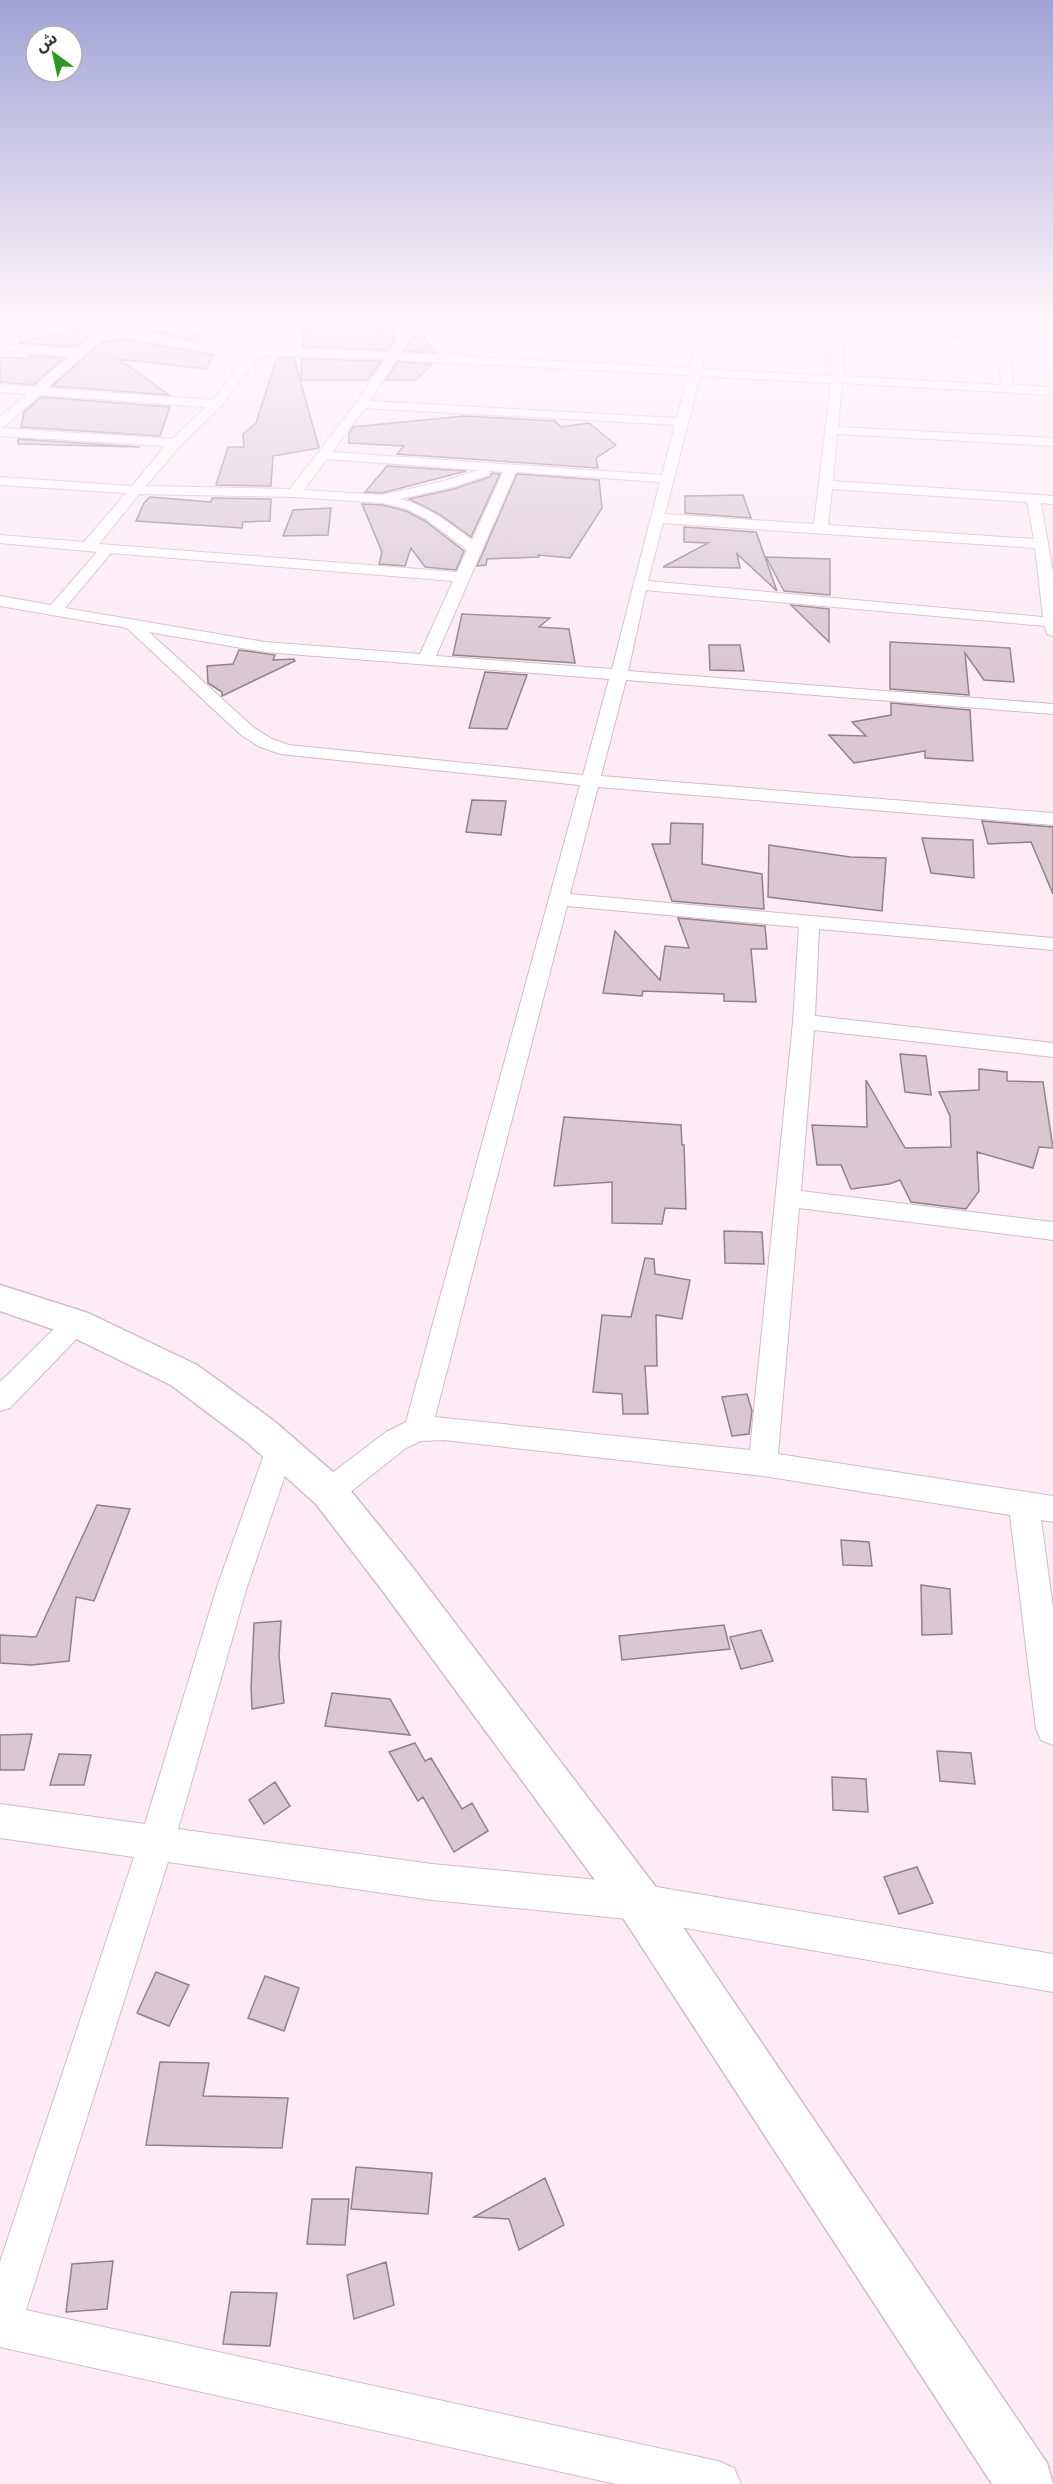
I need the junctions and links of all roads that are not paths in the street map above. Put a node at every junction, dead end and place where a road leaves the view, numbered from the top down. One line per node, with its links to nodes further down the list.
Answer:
1 (62, 436): 8 (street)
2 (182, 436): 8 (street)
3 (338, 436): 9 (street)
4 (678, 436): 11 (street)
5 (830, 436): 13 (street)
6 (940, 436): 7 (street)
7 (1053, 442)
8 (175, 443): 14 (street)
9 (323, 455): 10 (street); 15 (street)
10 (504, 468): 11 (street); 16 (street); 25 (street)
11 (667, 479): 19 (street)
12 (0, 482): 14 (street)
13 (826, 485): 17 (street); 20 (street)
14 (137, 490): 15 (street); 23 (street)
15 (294, 493): 16 (street)
16 (383, 499): 25 (street)
17 (1033, 499): 18 (street); 22 (street)
18 (1053, 500)
19 (657, 518): 20 (street); 27 (street)
20 (821, 529): 22 (street)
21 (0, 538): 23 (street)
22 (1042, 544): 31 (street)
23 (88, 547): 24 (street)
24 (107, 549): 26 (street); 29 (street)
25 (475, 549): 26 (street)
26 (462, 577): 32 (street)
27 (640, 585): 31 (street); 33 (street)
28 (0, 601): 29 (street)
29 (55, 610): 30 (street)
30 (132, 624): 32 (street); 35 (street)
31 (1052, 626)
32 (425, 661): 33 (street)
33 (619, 674): 34 (street); 35 (street)
34 (1053, 709)
35 (590, 781): 36 (street); 37 (street)
36 (1053, 819)
37 (558, 899): 38 (street); 47 (street)
38 (809, 923): 39 (street); 40 (street)
39 (1053, 944)
40 (804, 1022): 41 (street); 42 (street)
41 (1053, 1050)
42 (787, 1198): 43 (street); 49 (street)
43 (1053, 1231)
44 (0, 1298): 45 (main road)
45 (76, 1323): 46 (street); 48 (main road)
46 (0, 1400)
47 (418, 1430): 49 (street); 50 (street)
48 (280, 1449): 50 (main road); 54 (street)
49 (763, 1464): 51 (street)
50 (328, 1492): 55 (main road)
51 (1039, 1507): 52 (street)
52 (1053, 1729)
53 (0, 1821): 54 (street)
54 (156, 1844): 55 (street); 57 (street)
55 (639, 1902): 56 (street); 59 (main road)
56 (1053, 1973)
57 (0, 2326): 58 (street)
58 (718, 2484)
59 (1026, 2484)

